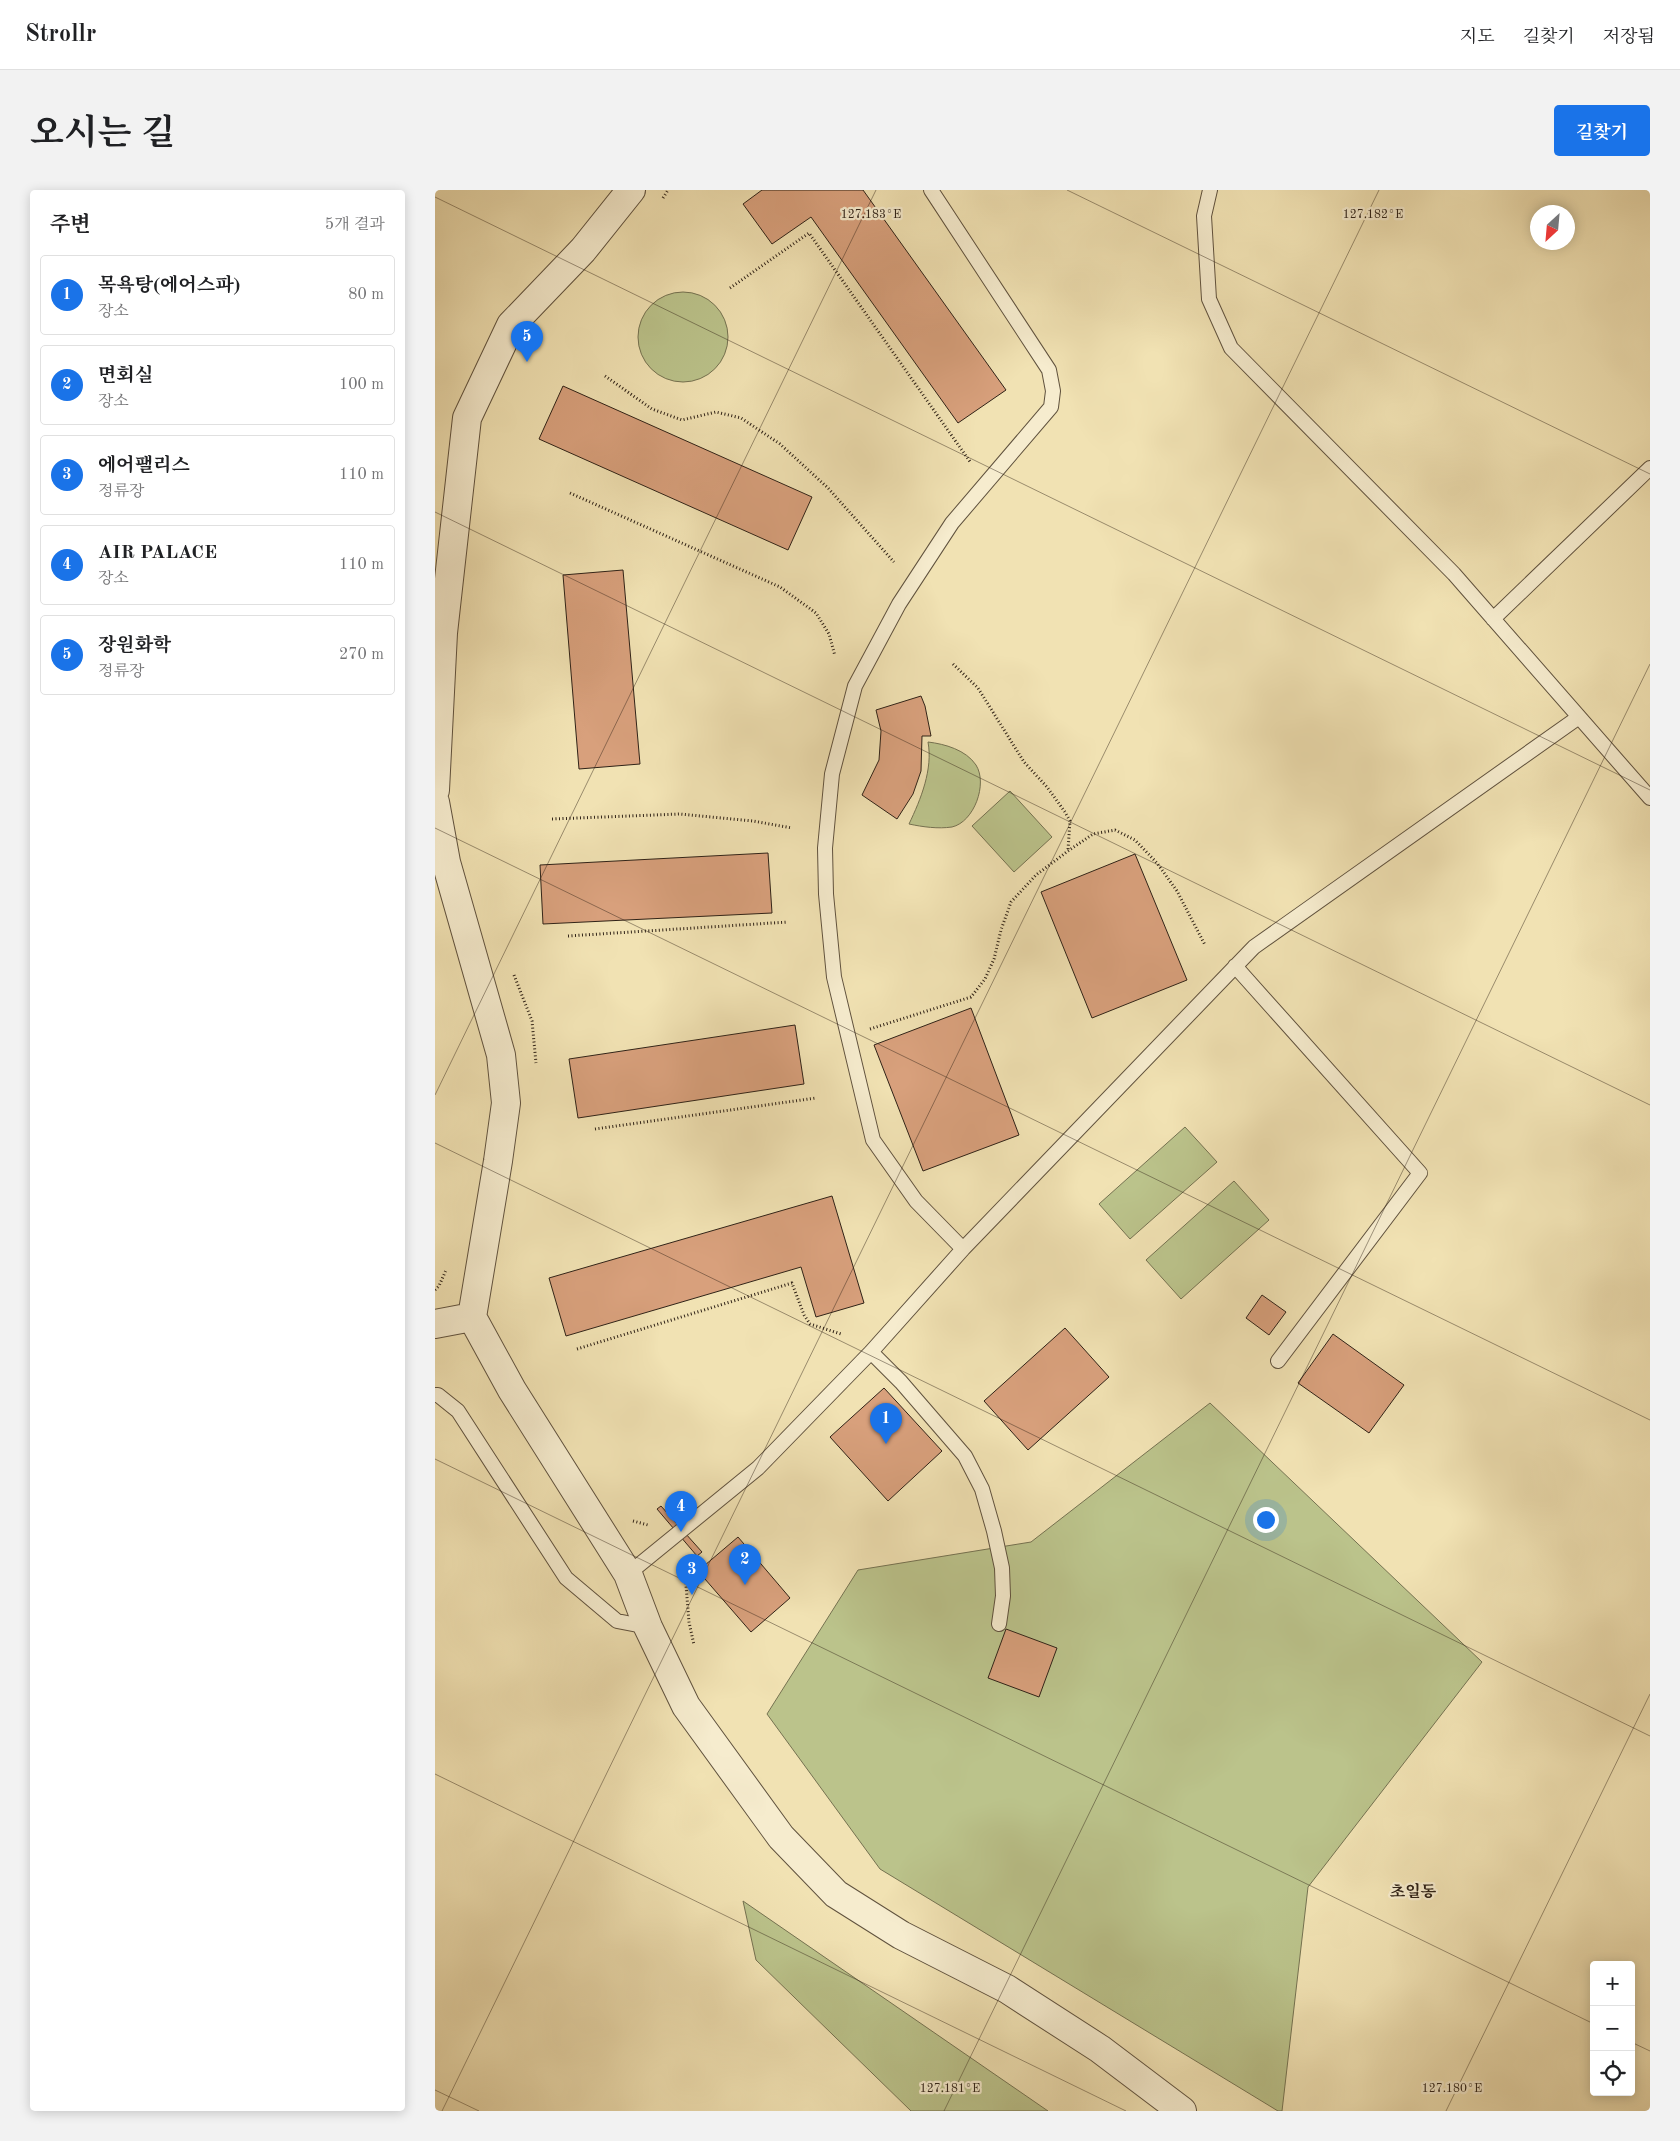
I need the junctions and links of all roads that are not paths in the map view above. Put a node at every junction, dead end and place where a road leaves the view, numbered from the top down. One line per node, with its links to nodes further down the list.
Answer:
1 (631, 190): 7 (street)
2 (931, 190): 11 (lane)
3 (1210, 190): 5 (lane)
4 (1650, 468): 5 (lane)
5 (1493, 619): 6 (lane)
6 (1579, 717): 8 (lane); 10 (lane)
7 (435, 790)
8 (1650, 798)
9 (435, 802): 12 (street)
10 (1235, 966): 11 (lane); 15 (lane)
11 (963, 1249): 14 (lane)
12 (472, 1317): 13 (street); 17 (street)
13 (435, 1324)
14 (871, 1352): 17 (lane); 18 (lane)
15 (1278, 1361)
16 (435, 1395): 19 (lane)
17 (628, 1574): 19 (street)
18 (999, 1624)
19 (648, 1627): 20 (street)
20 (1182, 2111)

